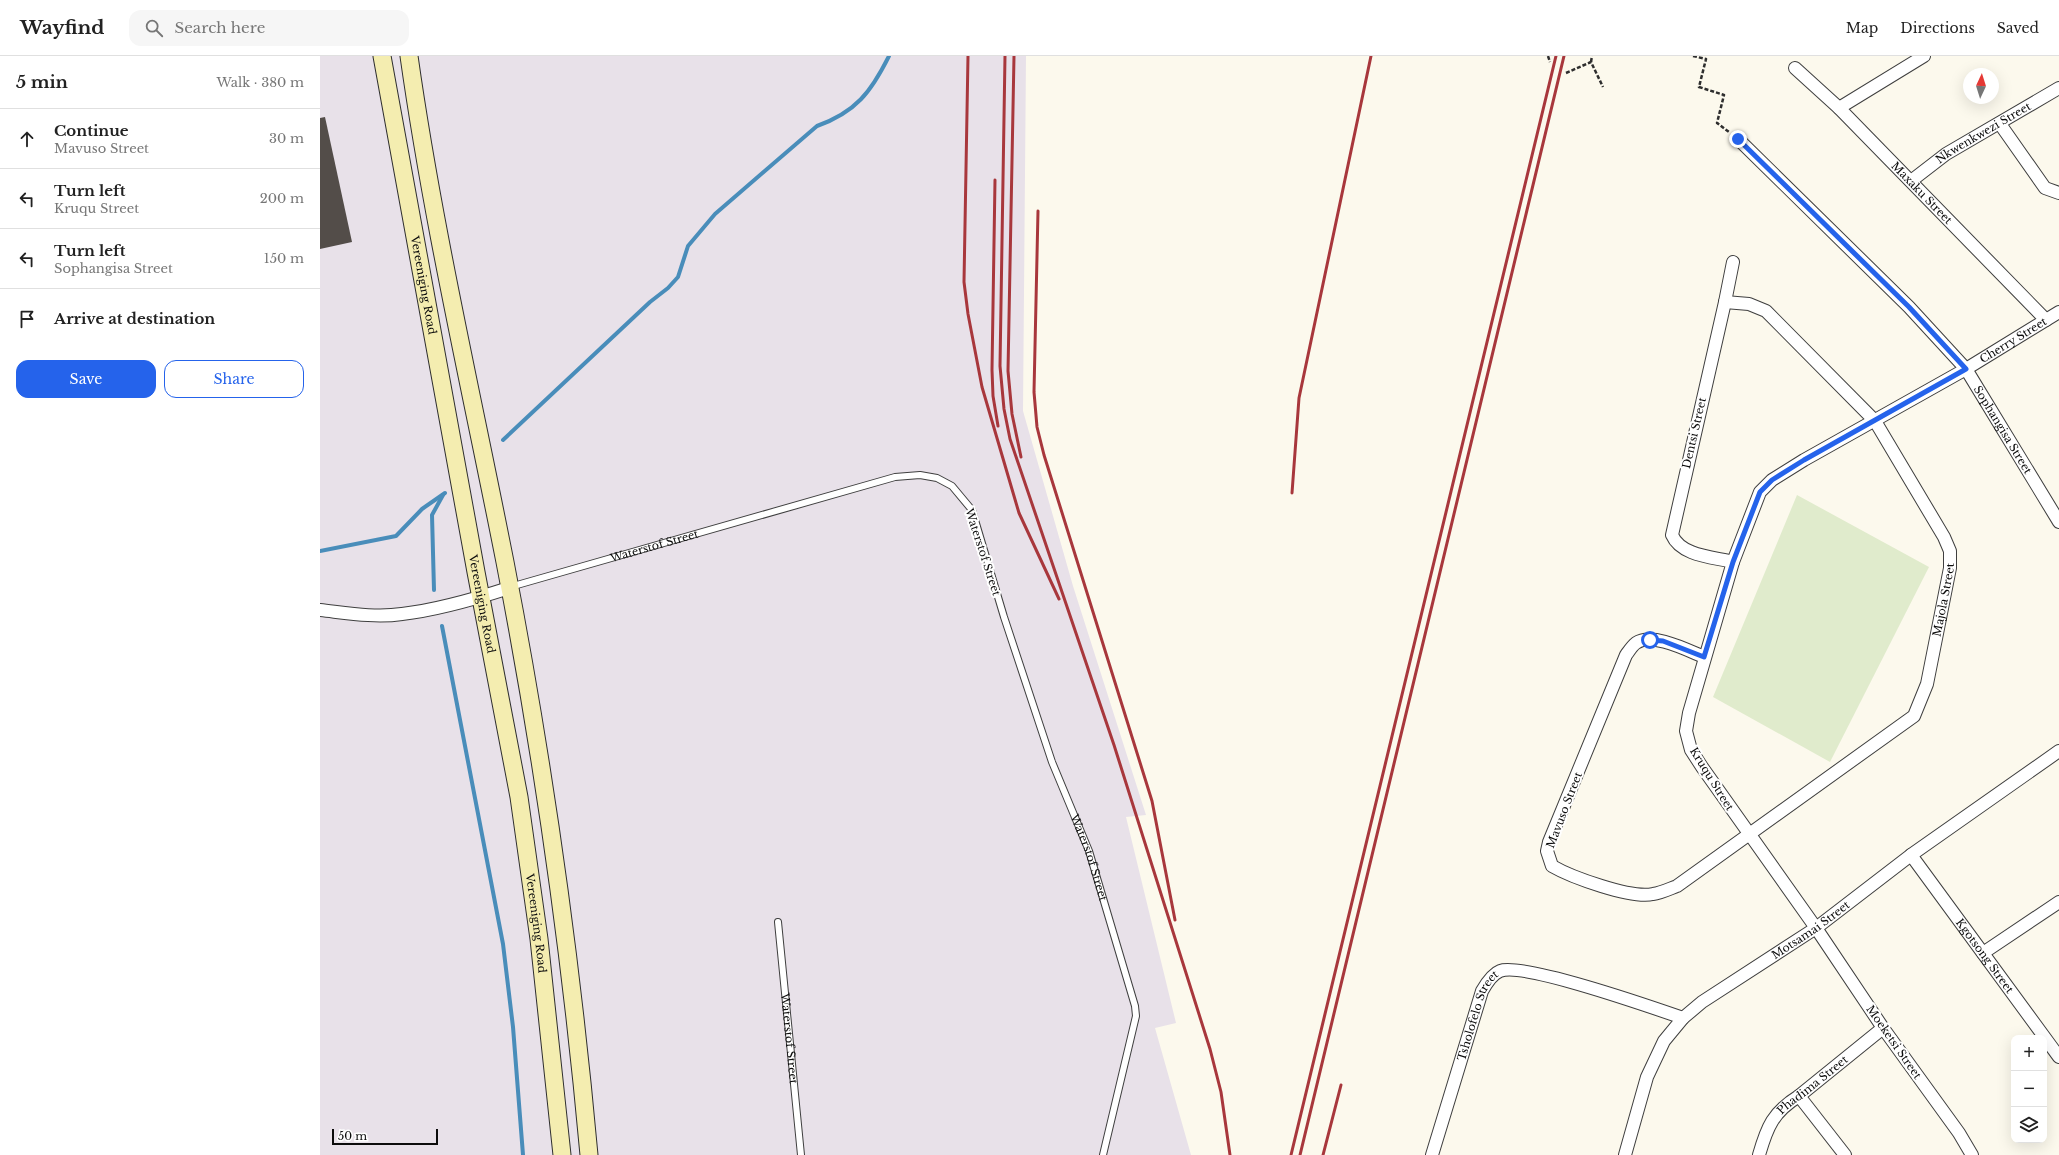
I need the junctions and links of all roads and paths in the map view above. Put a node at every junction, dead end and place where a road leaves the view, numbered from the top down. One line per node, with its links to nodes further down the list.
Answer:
1 (382, 56): 27 (main road, Vereeniging Road)
2 (409, 56): 26 (main road)
3 (1548, 56): 7 (path)
4 (1592, 56): 8 (path)
5 (1693, 56): 15 (path)
6 (1924, 56): 13 (street)
7 (1550, 62)
8 (1591, 62): 10 (path); 11 (path)
9 (1795, 68): 13 (street, Maxaku Street)
10 (1566, 73)
11 (1603, 87)
12 (2059, 88): 14 (street, Nkwenkwezi Street)
13 (1839, 108): 16 (street, Maxaku Street)
14 (2000, 124): 16 (street, Nkwenkwezi Street); 17 (street)
15 (1738, 139): 22 (street, Sophangisa Street)
16 (1911, 181): 21 (street, Maxaku Street)
17 (2059, 193)
18 (1733, 262): 19 (street, Dentsi Street)
19 (1725, 302): 23 (street, Majola Street); 25 (street, Dentsi Street)
20 (2059, 312): 21 (street, Cherry Street)
21 (2046, 320): 22 (street, Cherry Street)
22 (1966, 369): 23 (street, Kruqu Street); 24 (street, Sophangisa Street)
23 (1876, 421): 25 (street, Kruqu Street); 31 (street, Majola Street)
24 (2059, 522)
25 (1733, 562): 29 (street, Kruqu Street)
26 (509, 588): 27 (street, Waterstof Street); 42 (main road); 44 (lane, Waterstof Street)
27 (480, 597): 28 (street, Waterstof Street); 41 (main road, Vereeniging Road)
28 (320, 610)
29 (1704, 657): 31 (street, Kruqu Street); 31 (street, Mavuso Street)
30 (2059, 751): 32 (street, Motsamai Street)
31 (1748, 834): 35 (street, Kruqu Street)
32 (1911, 855): 35 (street, Motsamai Street); 36 (street, Kgotsong Street)
33 (2059, 902): 36 (street)
34 (778, 922): 43 (lane, Waterstof Street)
35 (1816, 928): 37 (street, Motsamai Street); 38 (street, Moeketsi Street)
36 (1983, 953): 39 (street, Kgotsong Street)
37 (1683, 1018): 45 (street, Tsholofelo Street); 46 (street, Motsamai Street)
38 (1883, 1028): 40 (street, Phadima Street); 49 (street, Moeketsi Street)
39 (2059, 1057)
40 (1799, 1096): 47 (street, Phadima Street); 48 (street)
41 (562, 1155)
42 (589, 1155)
43 (801, 1155)
44 (1103, 1155)
45 (1432, 1155)
46 (1624, 1155)
47 (1759, 1155)
48 (1845, 1155)
49 (1972, 1155)

